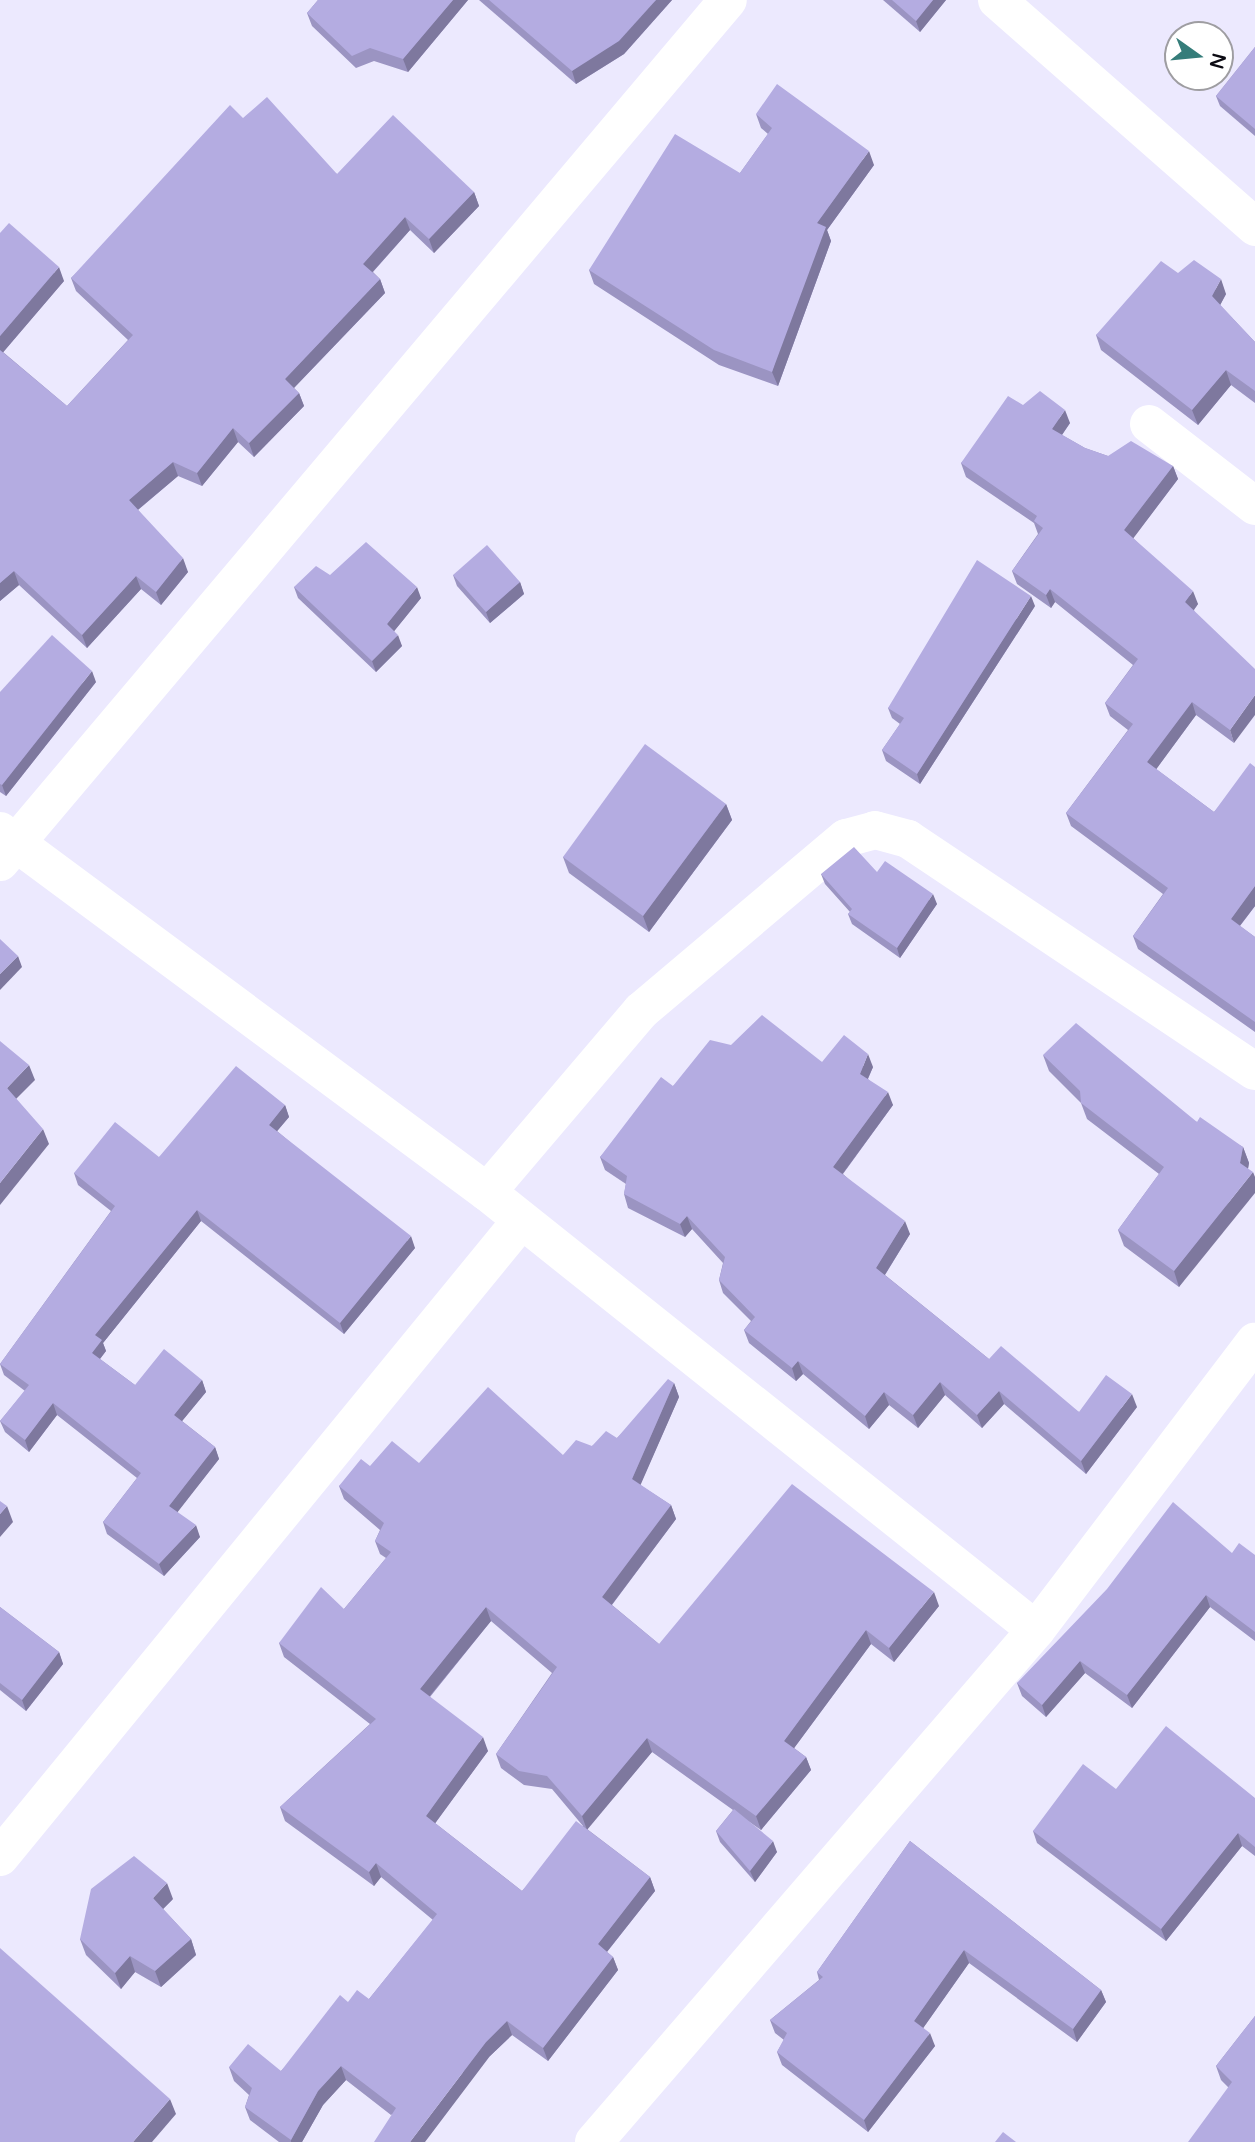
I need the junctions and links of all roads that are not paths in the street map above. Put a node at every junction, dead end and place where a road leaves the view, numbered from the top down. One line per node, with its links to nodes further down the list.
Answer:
1 (728, 0): 6 (street)
2 (997, 0): 3 (street)
3 (1255, 227)
4 (1149, 424): 5 (street)
5 (1255, 506)
6 (5, 845): 8 (street)
7 (1255, 1072): 8 (street)
8 (487, 1192): 9 (street)
9 (520, 1222): 11 (street); 12 (street)
10 (1255, 1342): 11 (street)
11 (1036, 1630): 13 (street)
12 (0, 1857)
13 (594, 2142)

